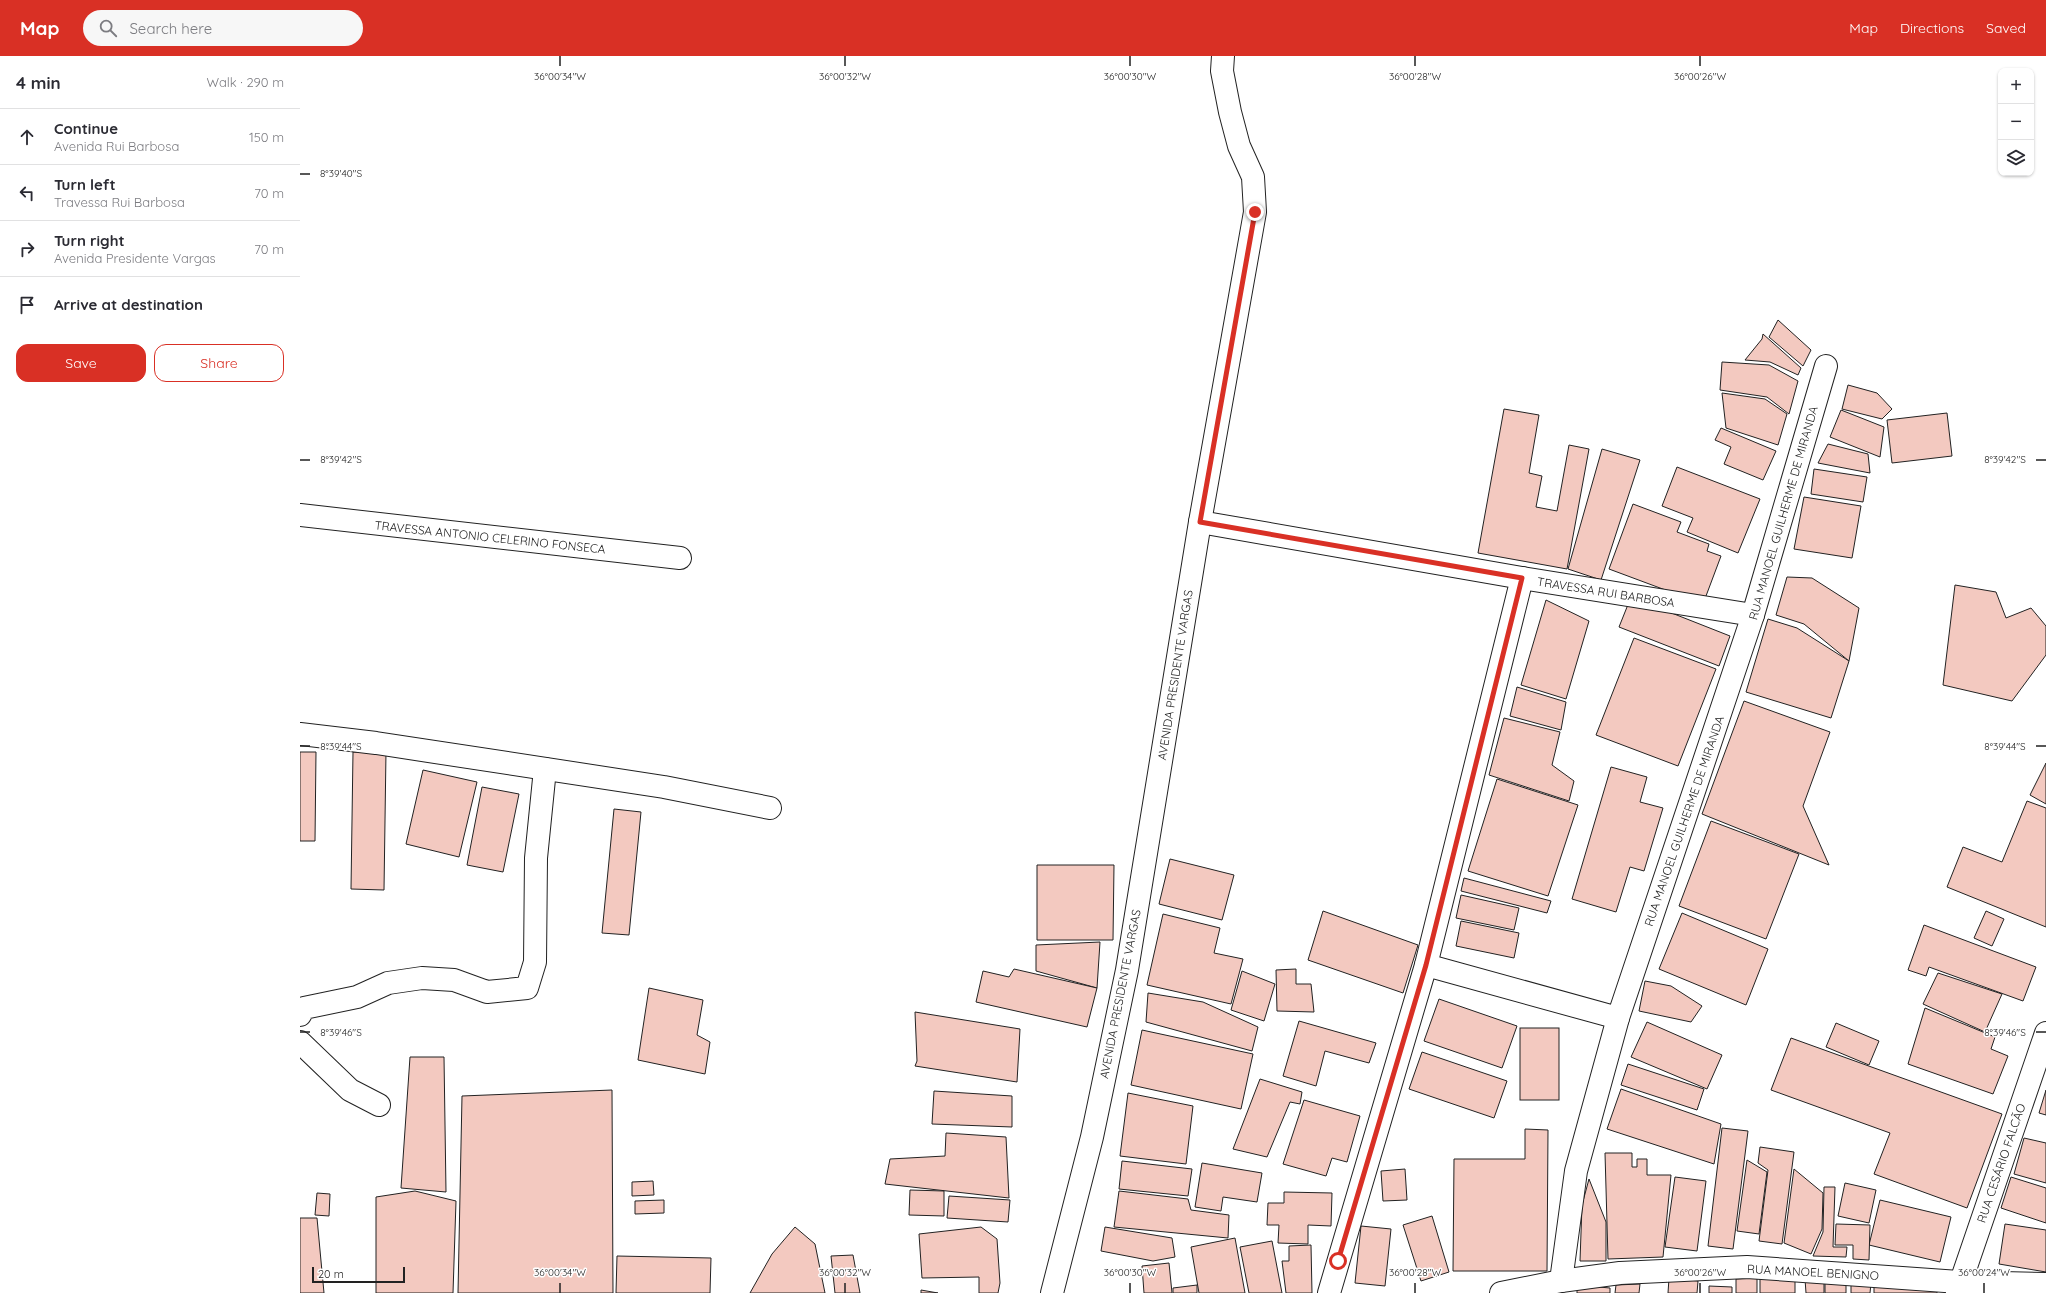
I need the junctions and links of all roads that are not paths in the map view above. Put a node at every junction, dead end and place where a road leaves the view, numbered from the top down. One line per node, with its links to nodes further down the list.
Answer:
1 (1223, 56): 4 (street, AVENIDA PRESIDENTE VARGAS)
2 (1826, 366): 7 (street, RUA MANOEL GUILHERME DE MIRANDA)
3 (300, 515): 5 (street, TRAVESSA ANTONIO CELERINO FONSECA)
4 (1200, 522): 6 (street, TRAVESSA RUI BARBOSA); 20 (street, AVENIDA PRESIDENTE VARGAS)
5 (680, 558)
6 (1522, 578): 7 (street, TRAVESSA RUI BARBOSA); 11 (street)
7 (1753, 615): 13 (street, RUA MANOEL GUILHERME DE MIRANDA)
8 (300, 734): 9 (street)
9 (544, 769): 10 (street); 12 (street)
10 (770, 808)
11 (1426, 965): 13 (street); 21 (street)
12 (300, 1015)
13 (1618, 1018): 17 (street, RUA MANOEL GUILHERME DE MIRANDA)
14 (2046, 1033): 19 (street, RUA CESÁRIO FALCÃO)
15 (300, 1042): 16 (street)
16 (379, 1105)
17 (1561, 1281): 19 (street, RUA MANOEL BENIGNO); 22 (street, RUA MANOEL BENIGNO)
18 (2046, 1284): 19 (street, RUA MANOEL BENIGNO)
19 (1958, 1288)
20 (1052, 1293)
21 (1329, 1293)
22 (1501, 1293)

